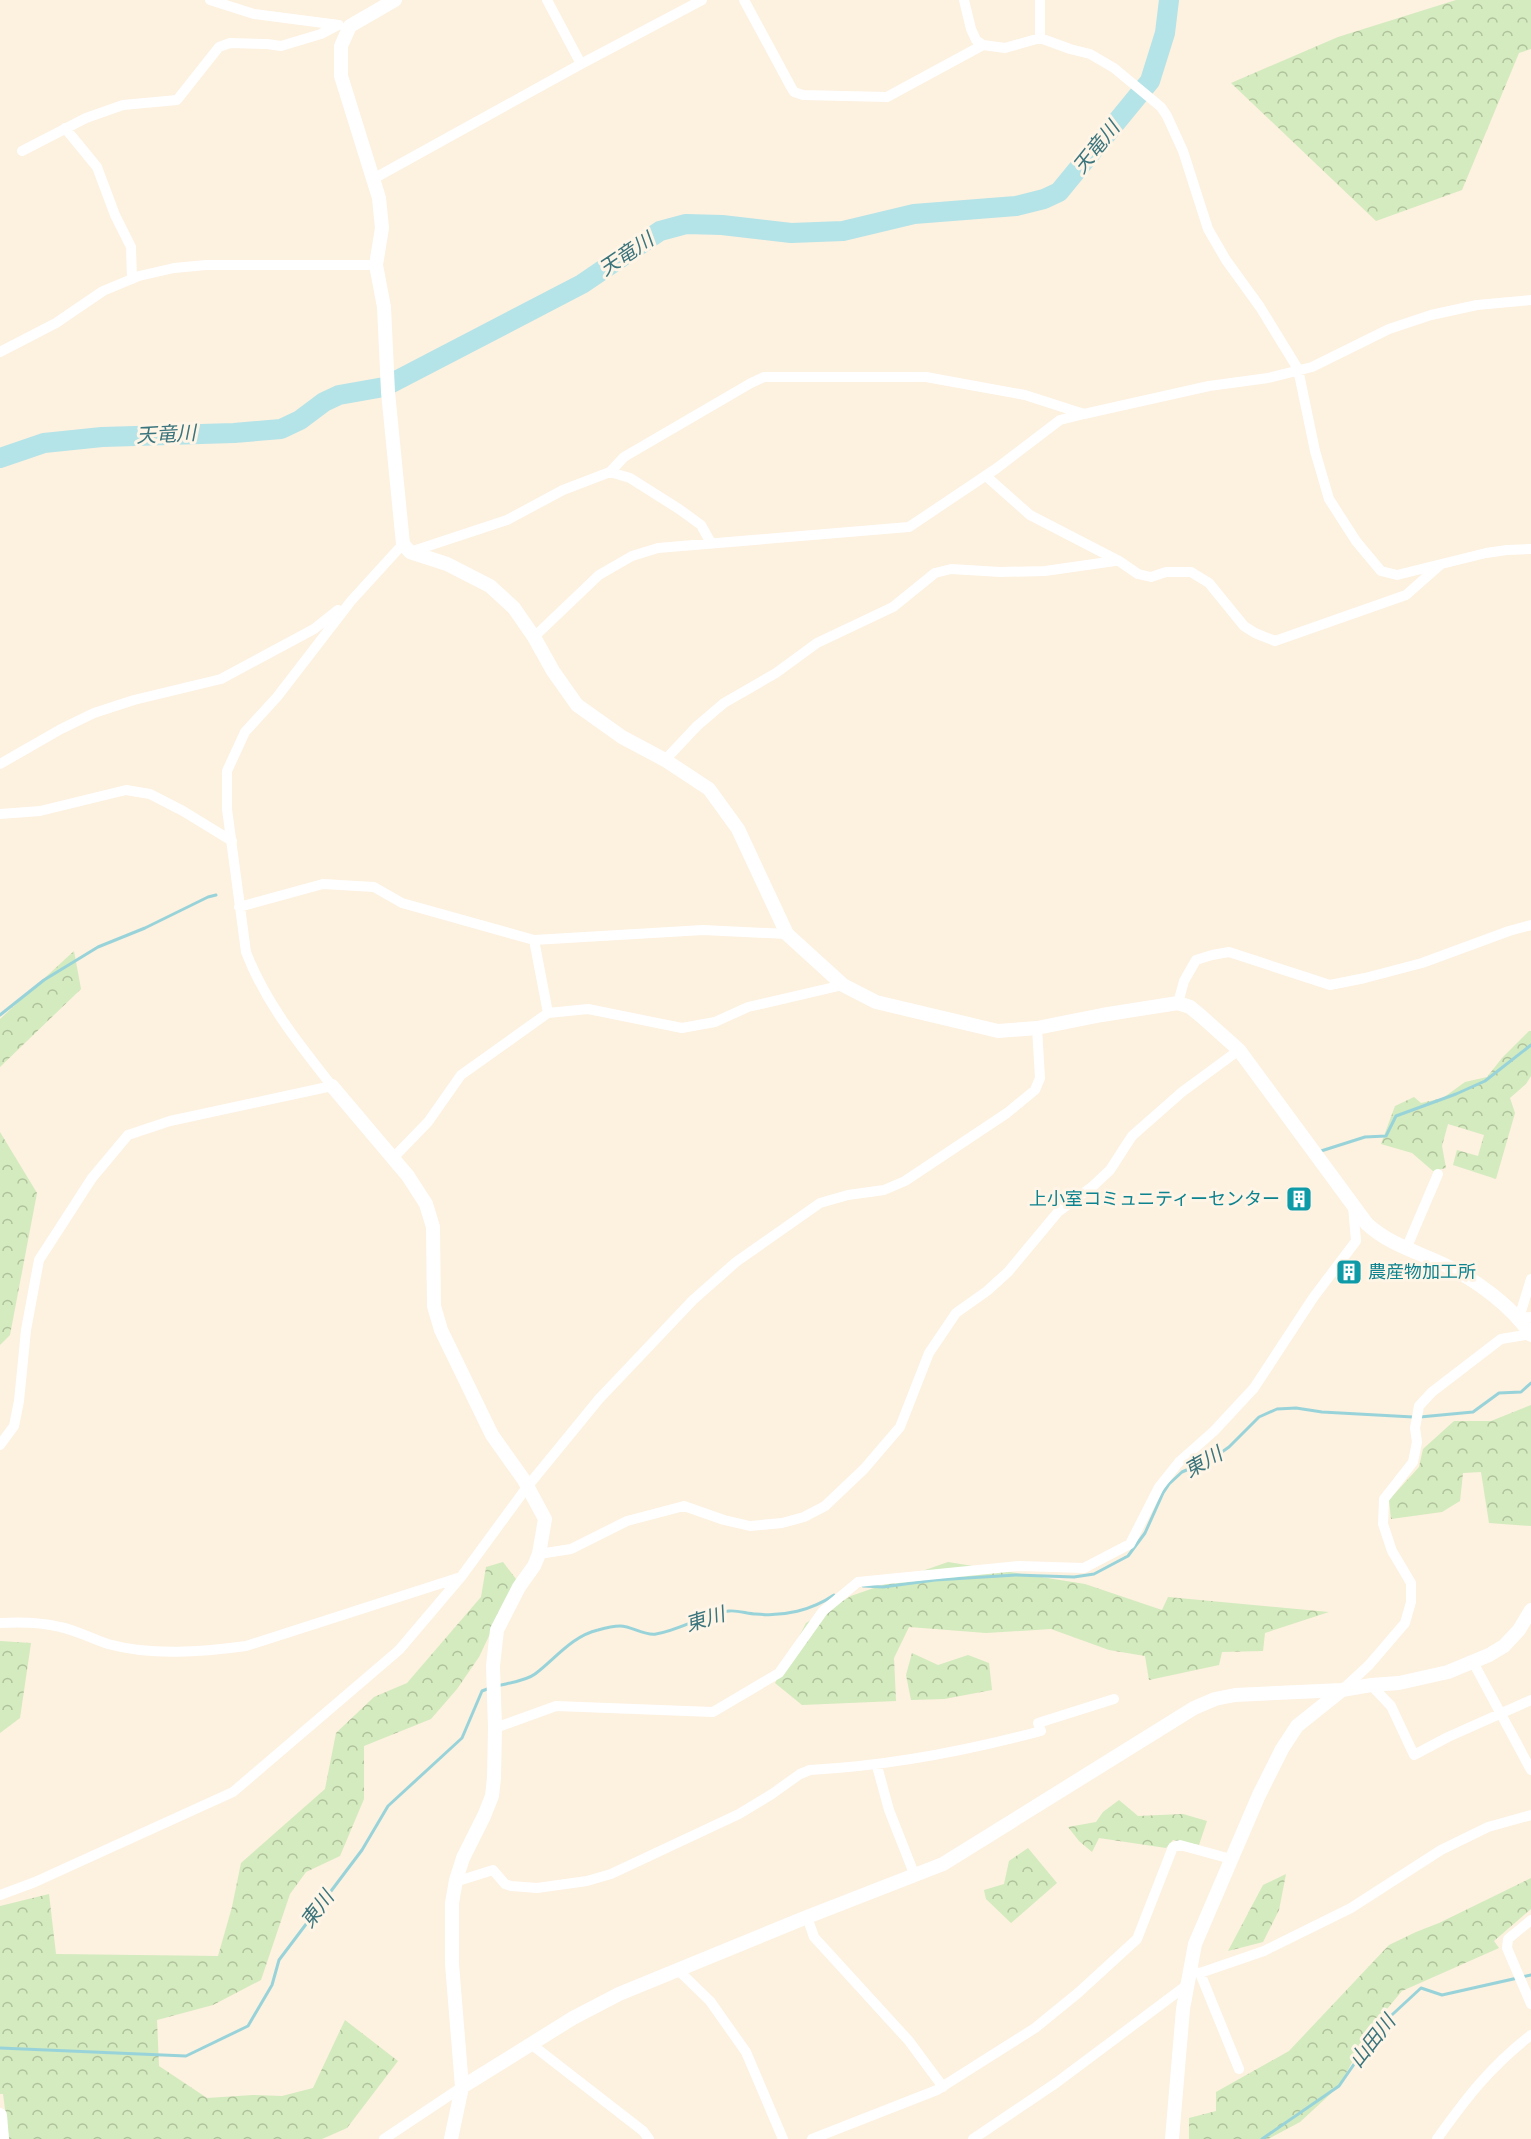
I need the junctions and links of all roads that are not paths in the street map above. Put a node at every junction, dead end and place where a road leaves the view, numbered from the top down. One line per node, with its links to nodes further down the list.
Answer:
1 (210, 0): 8 (street)
2 (394, 0): 8 (street)
3 (547, 0): 11 (street)
4 (702, 0): 11 (street)
5 (744, 0): 10 (street)
6 (964, 0): 10 (street)
7 (1040, 0): 9 (street)
8 (344, 26): 12 (street); 14 (street)
9 (1040, 38): 10 (street); 19 (street)
10 (983, 45)
11 (581, 64): 14 (street)
12 (65, 128): 13 (street); 16 (street)
13 (22, 151)
14 (373, 179): 15 (street)
15 (376, 265): 16 (street); 24 (street)
16 (132, 279): 18 (street)
17 (1531, 300): 19 (street)
18 (0, 352)
19 (1298, 369): 20 (street); 27 (street)
20 (1084, 414): 21 (street); 22 (street)
21 (610, 472): 23 (street); 24 (street)
22 (986, 476): 23 (street); 26 (street)
23 (711, 543): 29 (street)
24 (407, 548): 28 (street); 29 (street)
25 (1531, 549): 27 (street)
26 (1119, 561): 27 (street); 30 (street)
27 (1443, 563)
28 (351, 601): 31 (street); 33 (street)
29 (534, 637): 30 (street)
30 (665, 760): 36 (street)
31 (0, 764)
32 (0, 814): 33 (street)
33 (232, 841): 34 (street)
34 (239, 907): 37 (street); 43 (street)
35 (1531, 926): 39 (street)
36 (787, 934): 37 (street); 38 (street)
37 (534, 940): 40 (street)
38 (843, 985): 40 (street); 41 (street)
39 (1178, 1003): 41 (street); 42 (street)
40 (548, 1013): 44 (street)
41 (1038, 1028): 52 (street)
42 (1239, 1050): 46 (street); 53 (street)
43 (332, 1086): 44 (street); 51 (street)
44 (393, 1158): 52 (street)
45 (1438, 1174): 47 (street)
46 (1353, 1206): 47 (street); 63 (street)
47 (1406, 1249): 49 (street)
48 (1531, 1279): 49 (street)
49 (1525, 1317): 50 (street)
50 (1531, 1334): 59 (street)
51 (0, 1445)
52 (527, 1486): 53 (street); 54 (street)
53 (539, 1554): 63 (street)
54 (461, 1577): 56 (street); 70 (street)
55 (1531, 1610): 57 (street)
56 (0, 1623)
57 (1473, 1662): 58 (street); 62 (street)
58 (1371, 1684): 59 (street); 62 (street)
59 (1342, 1690): 67 (street); 68 (street)
60 (1114, 1699): 64 (street)
61 (1531, 1700): 62 (street)
62 (1499, 1714): 65 (street)
63 (495, 1728): 69 (street)
64 (877, 1766): 68 (street); 69 (street)
65 (1531, 1770)
66 (1531, 1815): 74 (street)
67 (1231, 1859): 74 (street); 80 (street)
68 (915, 1876): 71 (street)
69 (455, 1882): 79 (street)
70 (0, 1895)
71 (807, 1917): 73 (street); 80 (street)
72 (1531, 1920): 75 (street)
73 (677, 1969): 77 (street); 86 (street)
74 (1192, 1976): 78 (street); 88 (street); 89 (street)
75 (1531, 2004)
76 (1531, 2035): 90 (street)
77 (531, 2044): 79 (street); 85 (street)
78 (1239, 2069)
79 (462, 2087): 83 (street); 84 (street)
80 (943, 2087): 87 (street)
81 (0, 2115): 82 (street)
82 (2, 2139)
83 (384, 2139)
84 (451, 2139)
85 (649, 2139)
86 (783, 2139)
87 (812, 2139)
88 (973, 2139)
89 (1172, 2139)
90 (1437, 2139)

